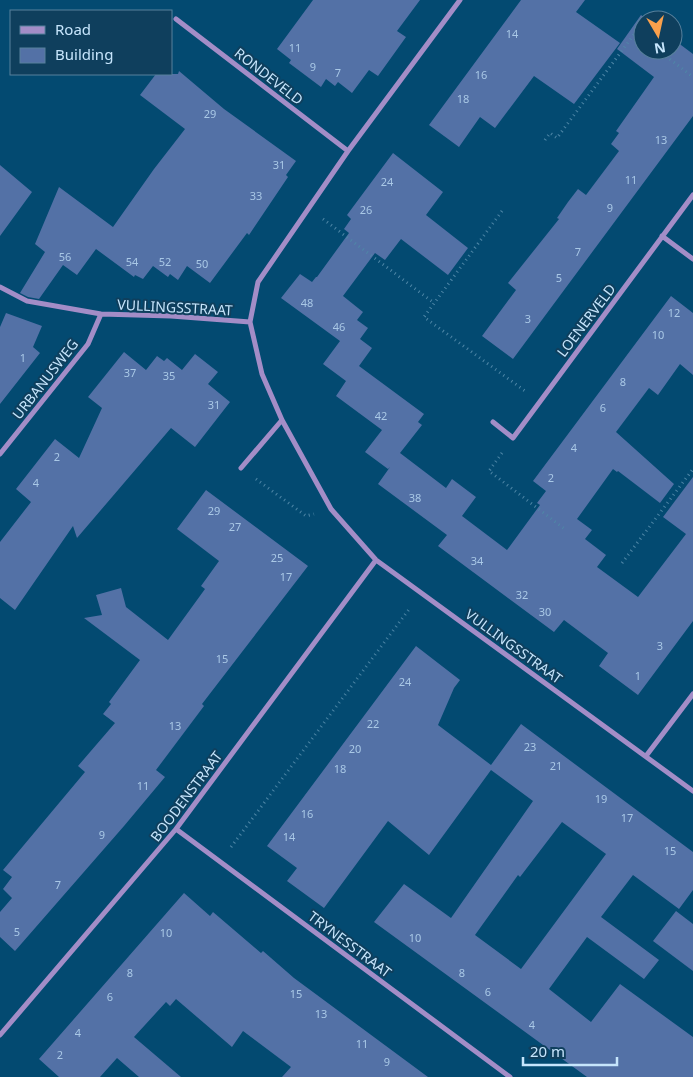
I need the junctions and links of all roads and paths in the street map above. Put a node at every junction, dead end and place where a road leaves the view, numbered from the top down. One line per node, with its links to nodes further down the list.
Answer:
1 (460, 0): 7 (street)
2 (176, 18): 7 (street, RONDEVELD)
3 (633, 36): 6 (path)
4 (671, 60): 5 (path)
5 (693, 76)
6 (545, 140)
7 (348, 151): 9 (street)
8 (693, 195): 11 (street, LOENERVELD)
9 (308, 209): 14 (path); 16 (street)
10 (502, 211): 14 (path)
11 (662, 236): 12 (street); 17 (street, LOENERVELD)
12 (693, 259)
13 (0, 287): 15 (street, VULLINGSSTRAAT)
14 (434, 303): 17 (path)
15 (101, 314): 16 (street, VULLINGSSTRAAT); 21 (street, URBANUSWEG)
16 (250, 322): 18 (street, VULLINGSSTRAAT)
17 (540, 401): 20 (street, LOENERVELD)
18 (282, 420): 22 (street); 24 (street, VULLINGSSTRAAT)
19 (493, 422): 20 (street)
20 (513, 438): 25 (path)
21 (0, 454)
22 (241, 468): 24 (path)
23 (693, 468): 27 (path)
24 (331, 509): 26 (street, VULLINGSSTRAAT)
25 (566, 530)
26 (376, 560): 28 (street, VULLINGSSTRAAT); 32 (street, BOODENSTRAAT)
27 (622, 563)
28 (421, 593): 30 (street, VULLINGSSTRAAT); 33 (path)
29 (693, 694): 30 (street)
30 (646, 756): 31 (street, VULLINGSSTRAAT)
31 (693, 791)
32 (176, 829): 33 (street, TRYNESSTRAAT); 34 (street, BOODENSTRAAT)
33 (220, 862): 35 (street, TRYNESSTRAAT)
34 (0, 1035)
35 (510, 1077)

